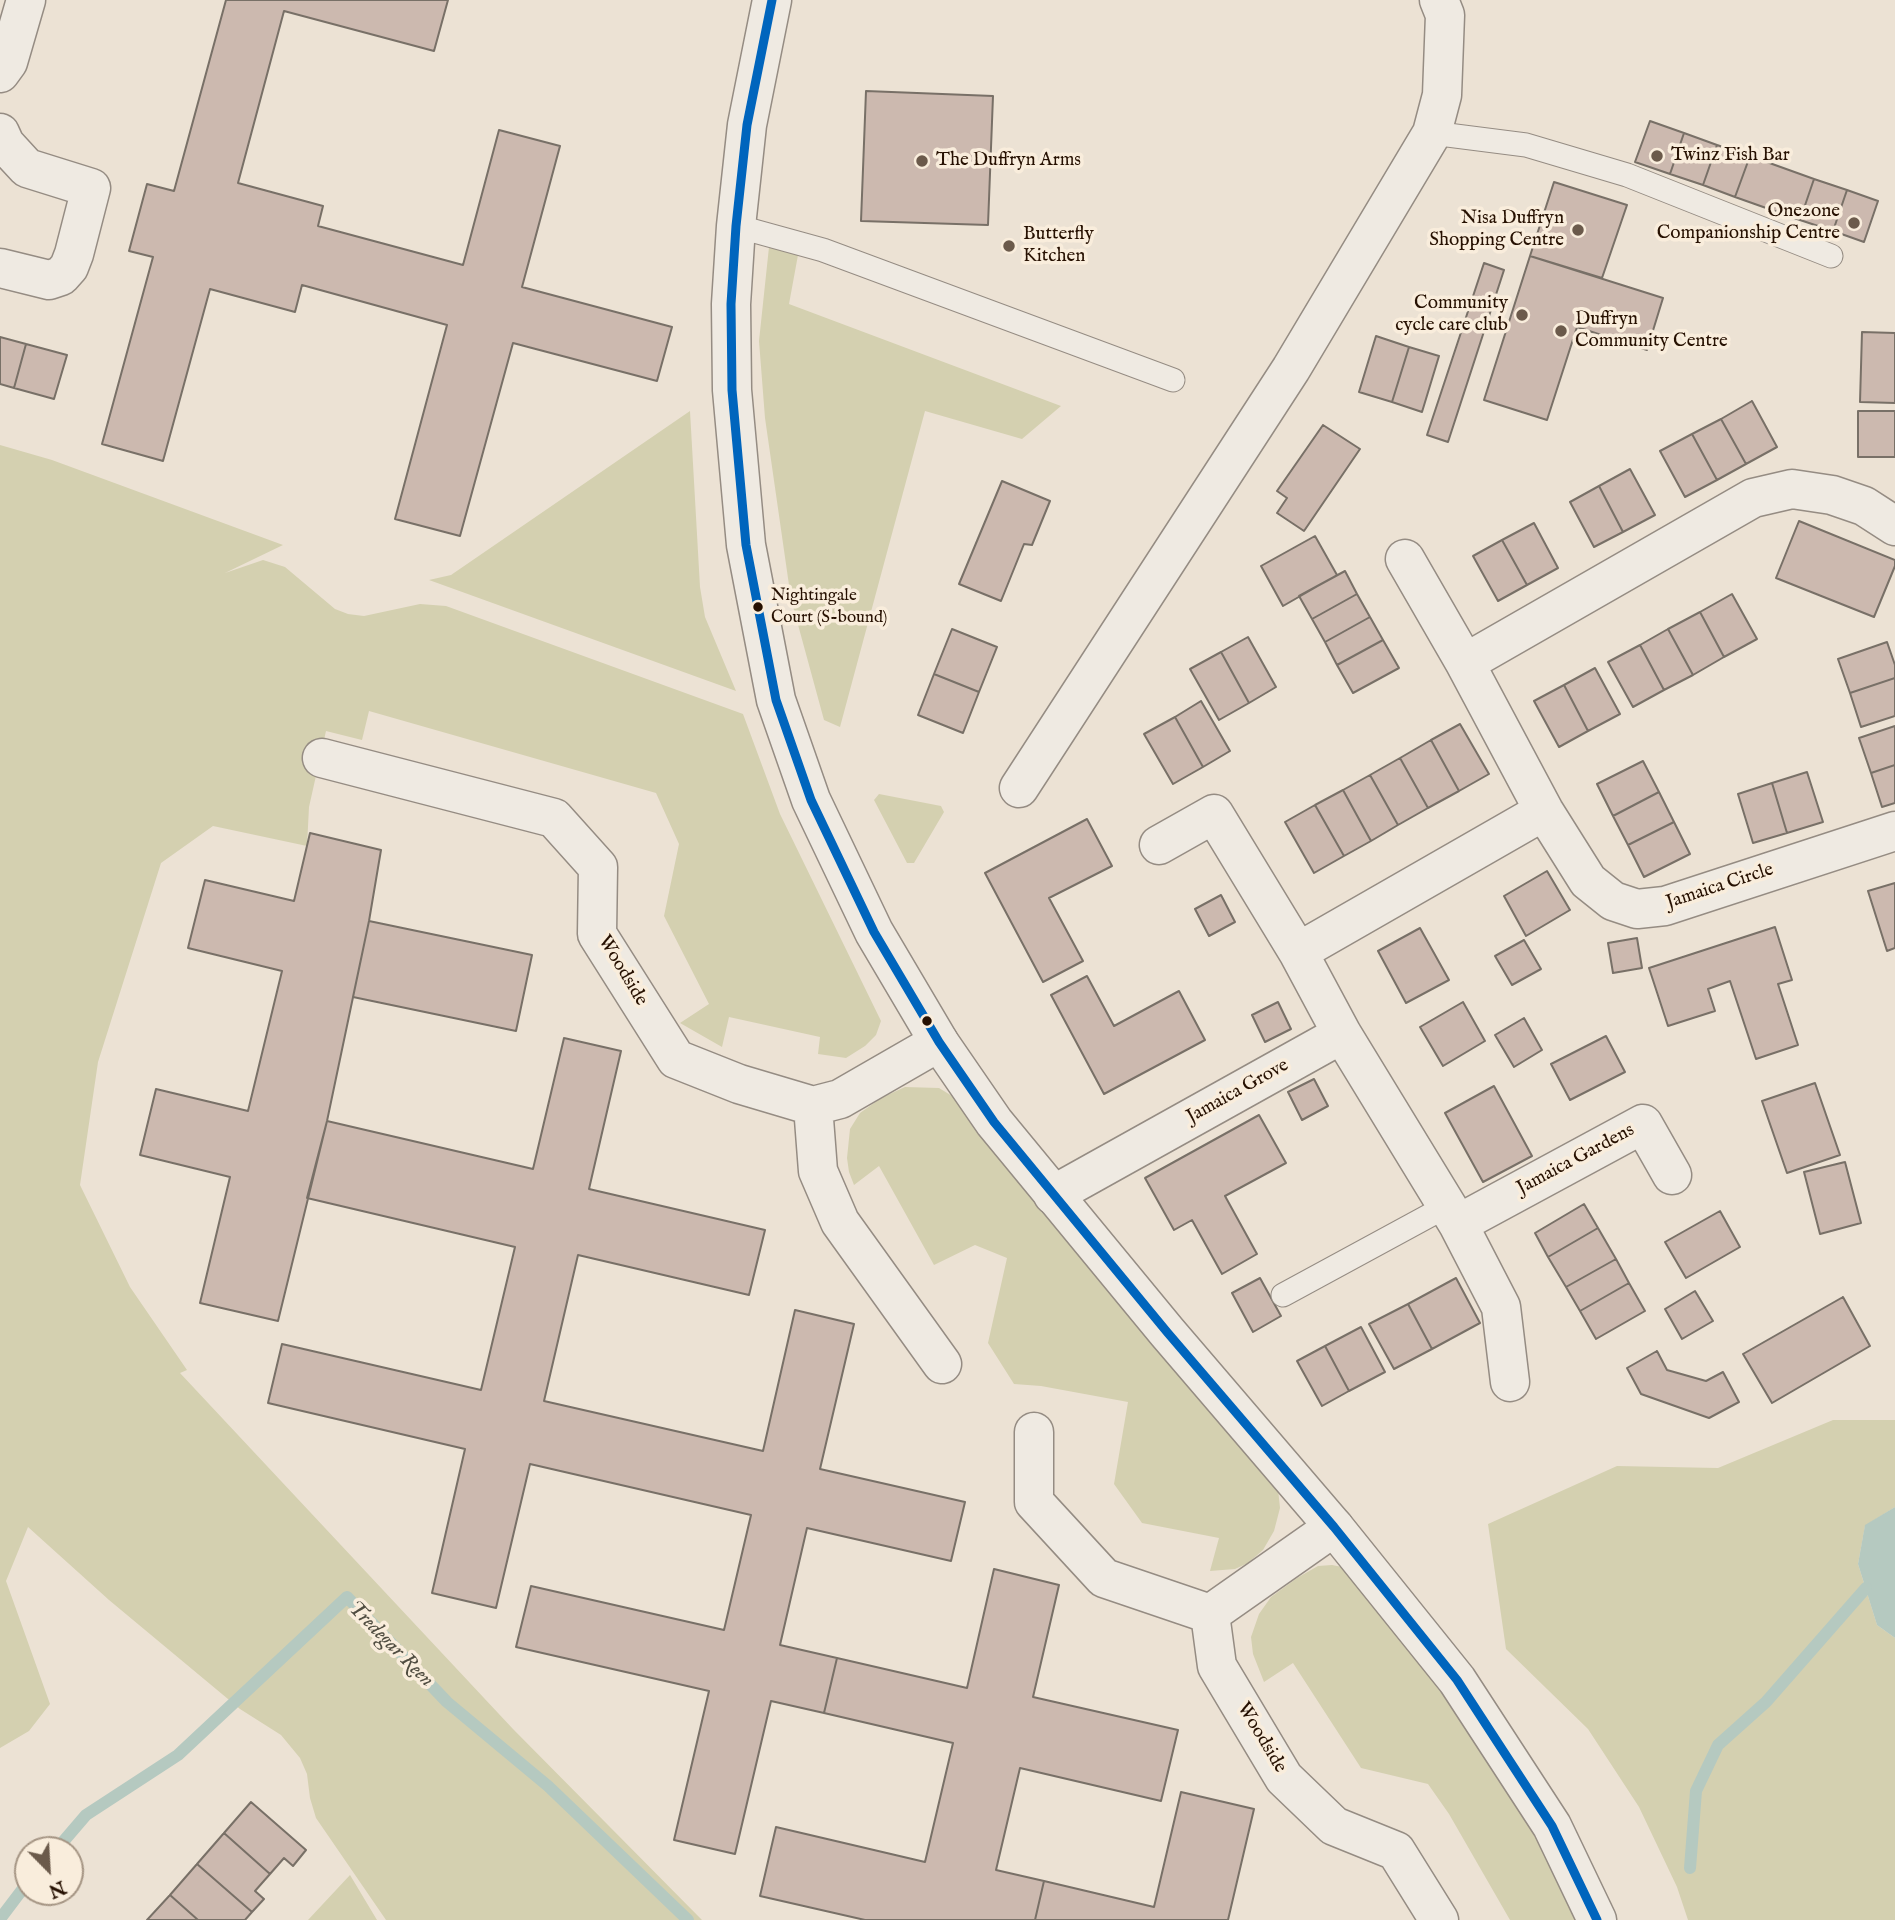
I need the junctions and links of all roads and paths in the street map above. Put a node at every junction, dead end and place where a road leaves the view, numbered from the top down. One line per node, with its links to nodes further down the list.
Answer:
1 (26, 0): 4 (street)
2 (772, 0): 7 (street)
3 (1439, 0): 6 (street)
4 (0, 74)
5 (0, 133): 9 (street)
6 (1432, 133): 8 (lane); 15 (street)
7 (736, 226): 10 (lane); 21 (street)
8 (1831, 256)
9 (0, 268)
10 (1173, 380)
11 (1895, 526): 13 (street)
12 (1405, 559): 13 (street, Jamaica Circle)
13 (1465, 663): 16 (street, Jamaica Circle)
14 (322, 758): 22 (street, Woodside)
15 (1019, 788)
16 (1544, 811): 17 (street, Jamaica Circle); 19 (street)
17 (1895, 831)
18 (1159, 845): 19 (street)
19 (1298, 952): 20 (street)
20 (1342, 1034): 24 (street, Jamaica Grove); 25 (street)
21 (939, 1042): 22 (street); 24 (street)
22 (813, 1106): 27 (street)
23 (1672, 1175): 25 (street, Jamaica Gardens)
24 (1053, 1195): 30 (street)
25 (1452, 1215): 26 (lane); 28 (street)
26 (1283, 1295)
27 (942, 1364)
28 (1510, 1382)
29 (1034, 1433): 31 (street)
30 (1334, 1527): 31 (street); 33 (street)
31 (1210, 1614): 32 (street, Woodside)
32 (1438, 1920)
33 (1597, 1920)

